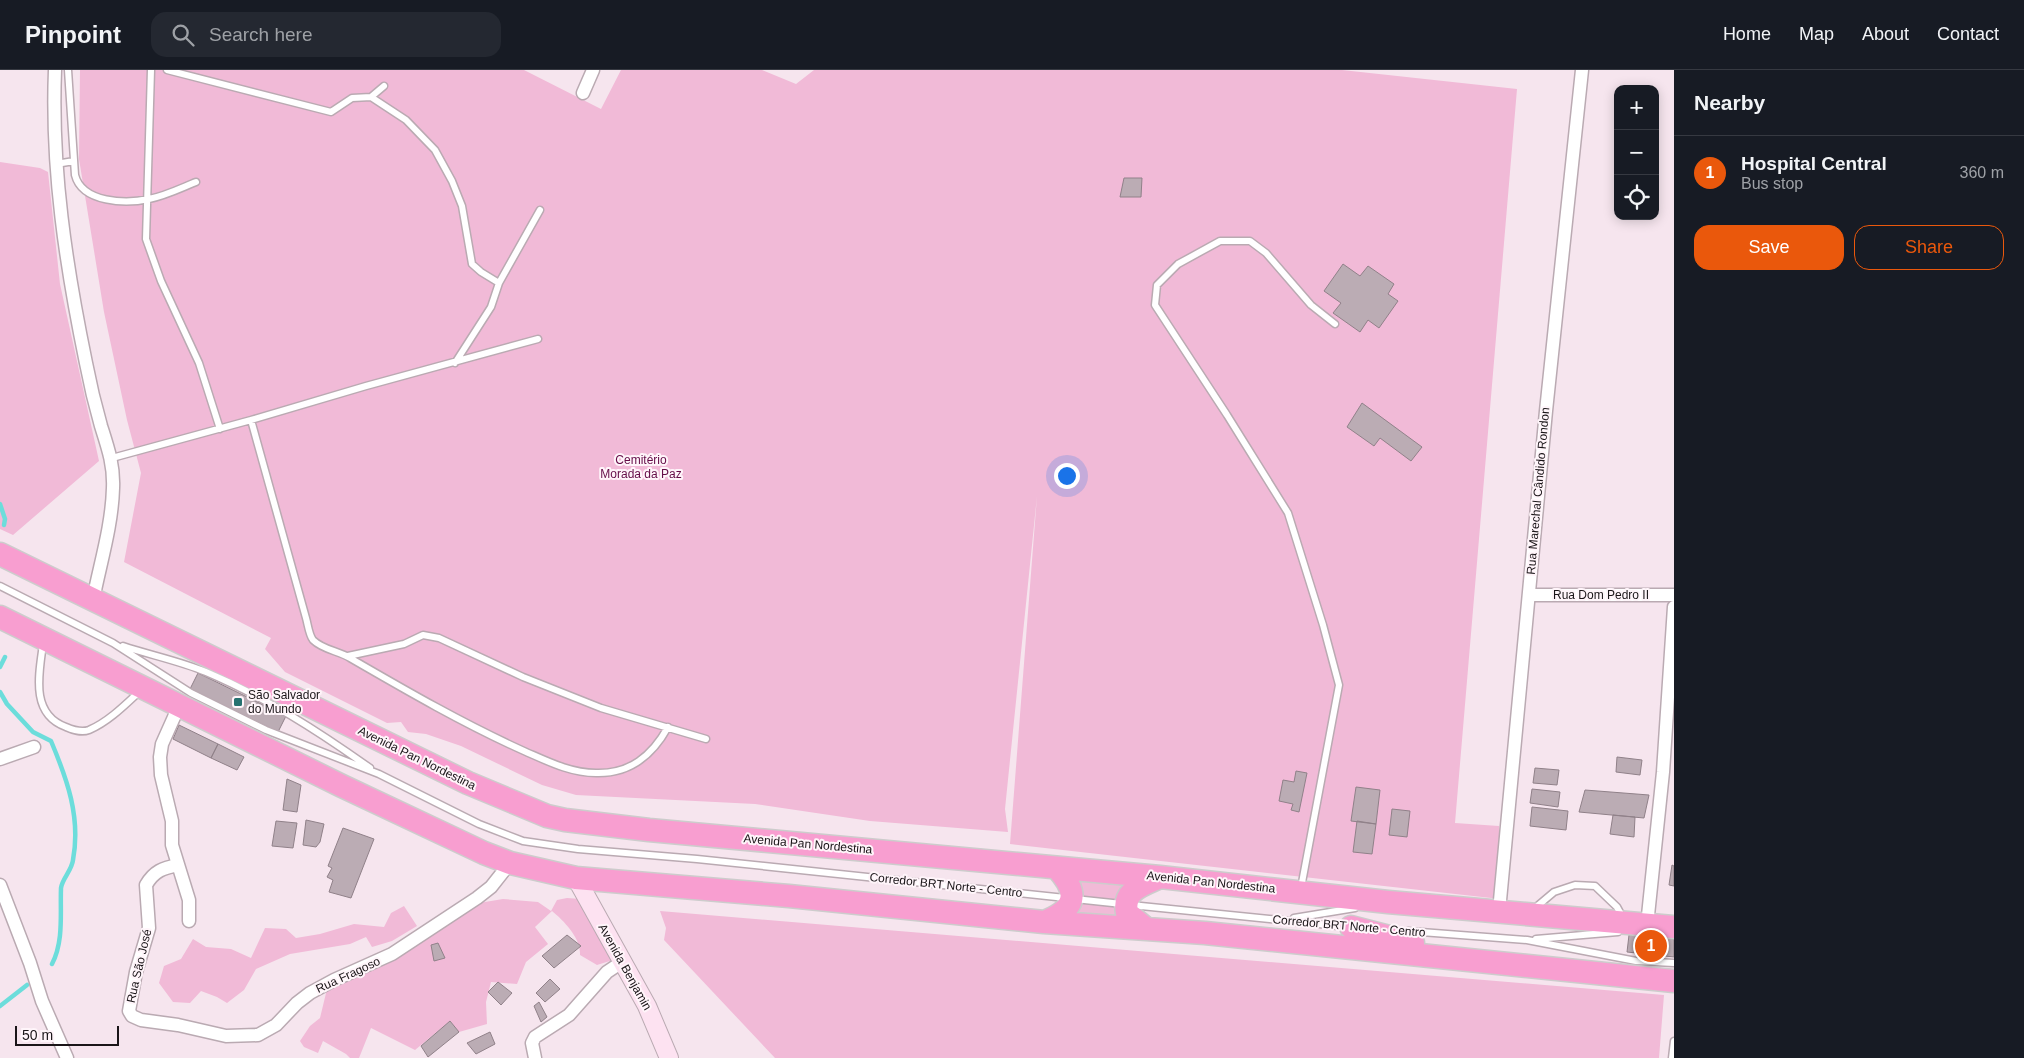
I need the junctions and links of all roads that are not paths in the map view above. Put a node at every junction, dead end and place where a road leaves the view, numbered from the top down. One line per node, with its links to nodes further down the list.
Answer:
1 (55, 70): 11 (street)
2 (68, 70): 10 (lane)
3 (151, 70): 13 (lane)
4 (167, 70): 9 (lane)
5 (593, 70): 8 (street)
6 (1582, 70): 24 (street, Rua Marechal Cândido Rondon)
7 (384, 86): 9 (lane)
8 (583, 93)
9 (372, 97): 15 (lane)
10 (74, 161): 11 (lane); 13 (lane)
11 (55, 164): 21 (street)
12 (196, 182): 13 (lane)
13 (148, 199): 20 (lane)
14 (540, 210): 15 (lane)
15 (499, 283): 18 (lane)
16 (1335, 324): 46 (lane)
17 (538, 339): 18 (lane)
18 (455, 363): 19 (lane)
19 (251, 420): 20 (lane); 31 (lane)
20 (220, 429): 21 (lane)
21 (112, 458): 26 (street)
22 (0, 554): 26 (highway, Avenida Pan Nordestina)
23 (0, 586): 30 (lane, Corredor BRT Norte - Centro)
24 (1529, 595): 25 (street, Rua Dom Pedro II); 50 (street, Rua Marechal Cândido Rondon)
25 (1674, 595)
26 (93, 600): 42 (highway, Avenida Pan Nordestina)
27 (1674, 607): 38 (street)
28 (0, 617): 29 (highway)
29 (44, 638): 32 (highway); 32 (lane)
30 (113, 643): 39 (lane, Corredor BRT Norte - Centro); 39 (lane, Corredor BRT Norte - Centro)
31 (348, 656): 34 (lane); 34 (lane)
32 (143, 688): 33 (highway)
33 (179, 706): 40 (highway); 41 (street)
34 (668, 728): 35 (lane)
35 (706, 739)
36 (34, 747): 37 (street)
37 (0, 759)
38 (1668, 773): 57 (street)
39 (379, 774): 47 (lane, Corredor BRT Norte - Centro)
40 (510, 863): 44 (highway); 64 (street, Rua Fragoso)
41 (178, 865): 53 (street); 64 (street, Rua São José)
42 (1057, 868): 43 (highway, Avenida Pan Nordestina); 47 (highway)
43 (1160, 877): 46 (highway, Avenida Pan Nordestina); 49 (highway)
44 (576, 878): 54 (highway); 61 (street, Avenida Benjamin)
45 (0, 885): 66 (street)
46 (1300, 892): 48 (highway, Avenida Pan Nordestina)
47 (1072, 898): 49 (lane, Corredor BRT Norte - Centro); 54 (highway)
48 (1388, 902): 50 (highway, Avenida Pan Nordestina); 52 (lane)
49 (1125, 904): 52 (lane, Corredor BRT Norte - Centro); 55 (highway)
50 (1499, 911): 51 (highway, Avenida Pan Nordestina)
51 (1528, 914): 57 (highway, Avenida Pan Nordestina); 57 (lane)
52 (1285, 920): 56 (lane, Corredor BRT Norte - Centro)
53 (189, 921)
54 (1044, 922): 55 (highway)
55 (1144, 927): 60 (highway)
56 (1351, 927): 59 (lane, Corredor BRT Norte - Centro); 60 (highway)
57 (1634, 927): 58 (highway, Avenida Pan Nordestina); 59 (lane, Corredor BRT Norte - Centro)
58 (1674, 927)
59 (1528, 940): 62 (lane, Corredor BRT Norte - Centro)
60 (1482, 961): 63 (highway)
61 (622, 962): 67 (street); 68 (street, Avenida Benjamin)
62 (1674, 964)
63 (1674, 981)
64 (141, 1020)
65 (1674, 1041): 69 (lane)
66 (66, 1058)
67 (535, 1058)
68 (669, 1058)
69 (1672, 1058)

